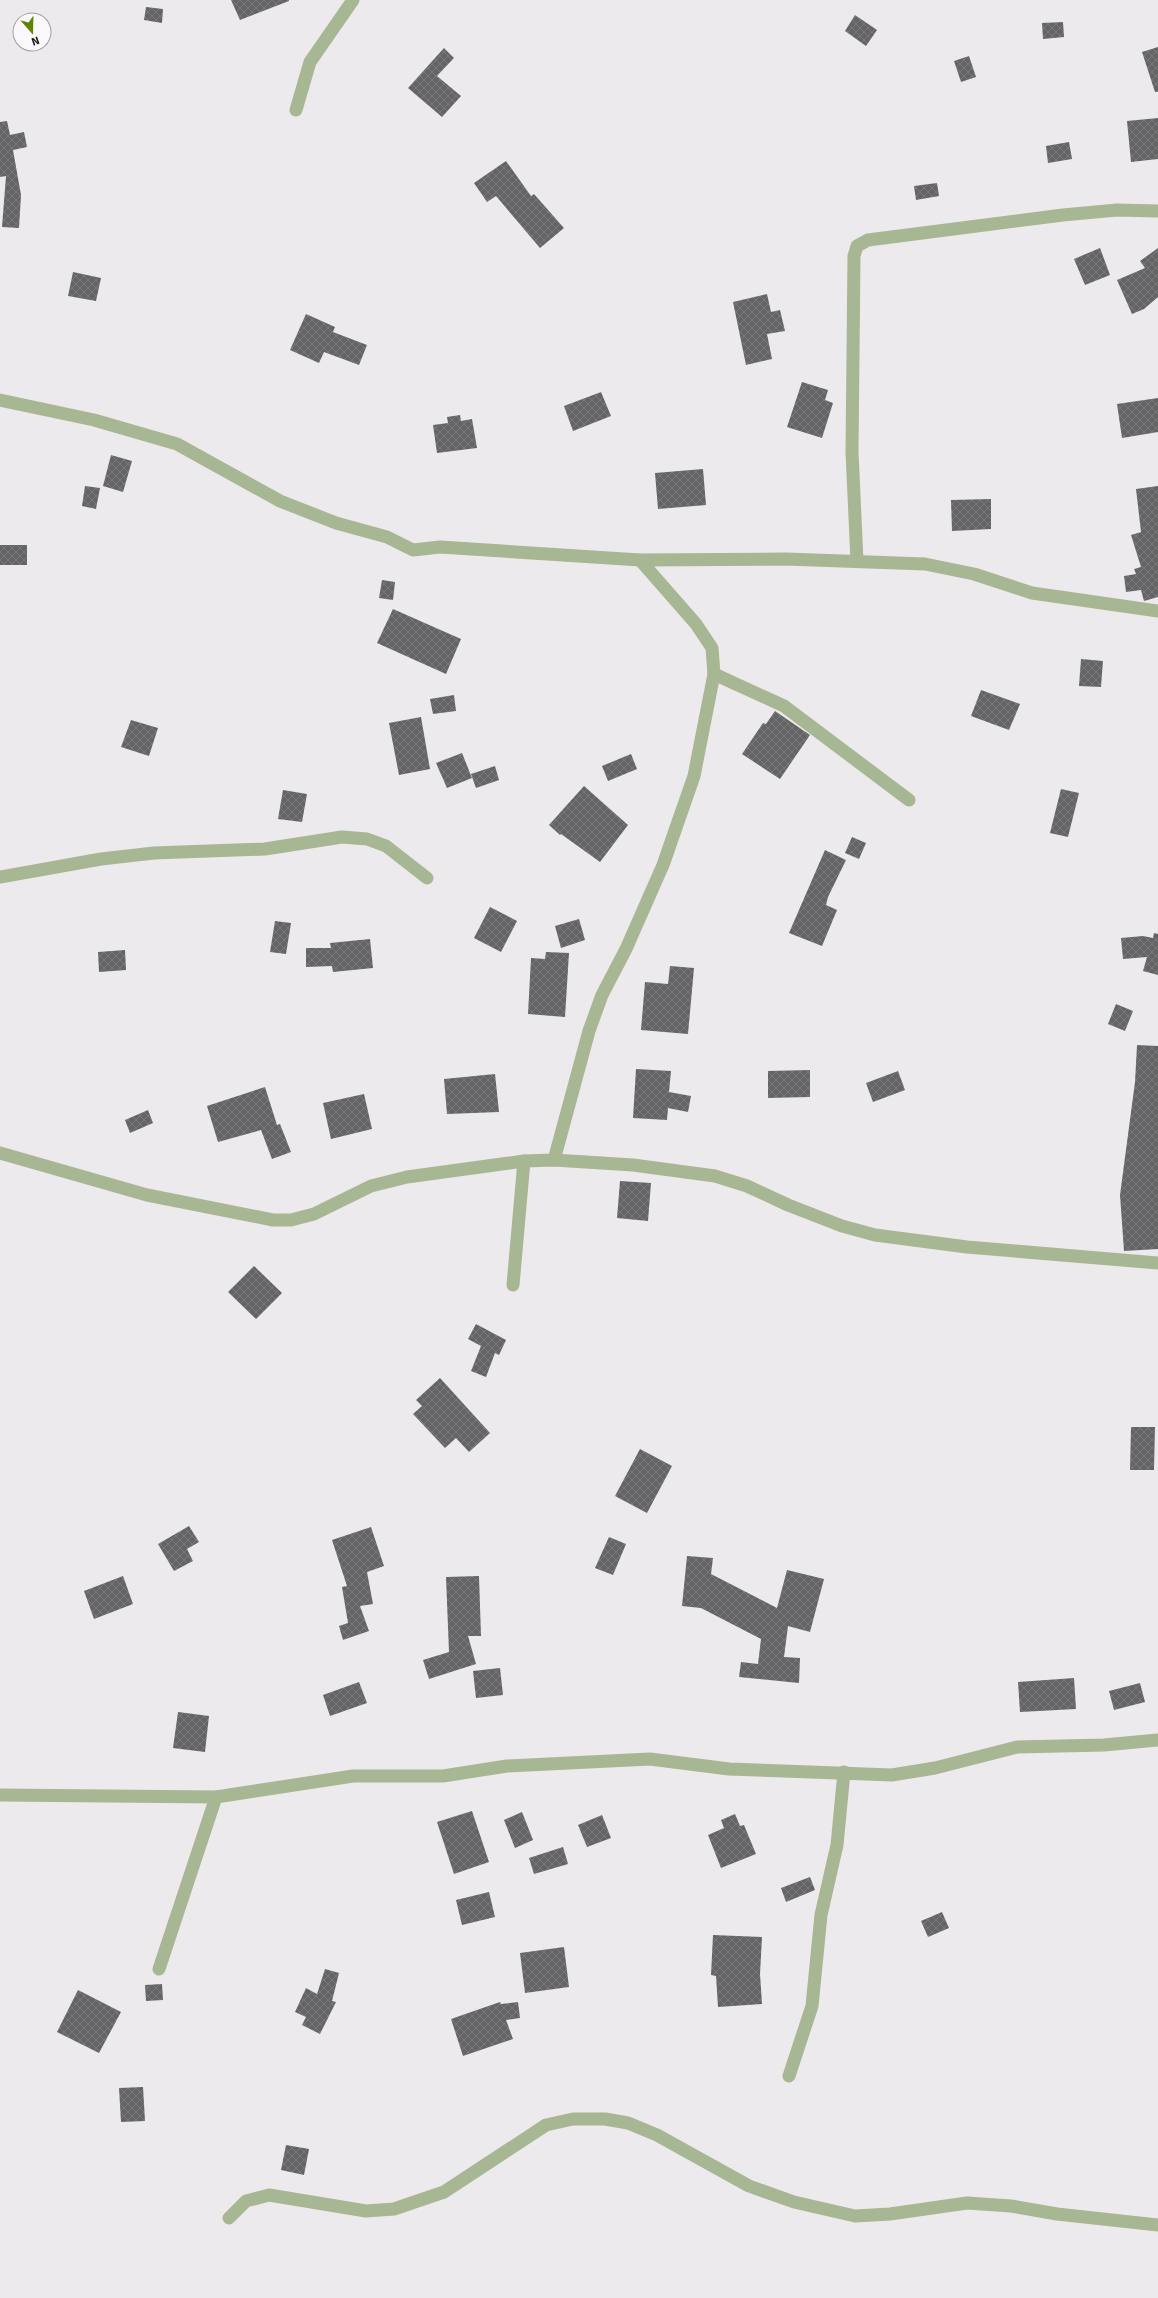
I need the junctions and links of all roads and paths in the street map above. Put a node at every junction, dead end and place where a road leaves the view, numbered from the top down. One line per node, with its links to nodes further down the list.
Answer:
1 (353, 0): 2 (street)
2 (296, 110)
3 (1158, 211): 6 (street)
4 (0, 400): 5 (street)
5 (640, 560): 6 (street); 8 (street)
6 (857, 561): 7 (street)
7 (1158, 611)
8 (714, 674): 9 (street); 13 (street)
9 (909, 800)
10 (0, 877): 11 (street)
11 (427, 878)
12 (0, 1153): 14 (street)
13 (554, 1160): 14 (street); 15 (street)
14 (524, 1161): 16 (street)
15 (1158, 1264)
16 (513, 1285)
17 (1158, 1740): 18 (street)
18 (844, 1772): 20 (street); 22 (street)
19 (0, 1795): 20 (street)
20 (216, 1797): 21 (street)
21 (159, 1970)
22 (789, 2076)
23 (229, 2218): 24 (street)
24 (1158, 2225)

